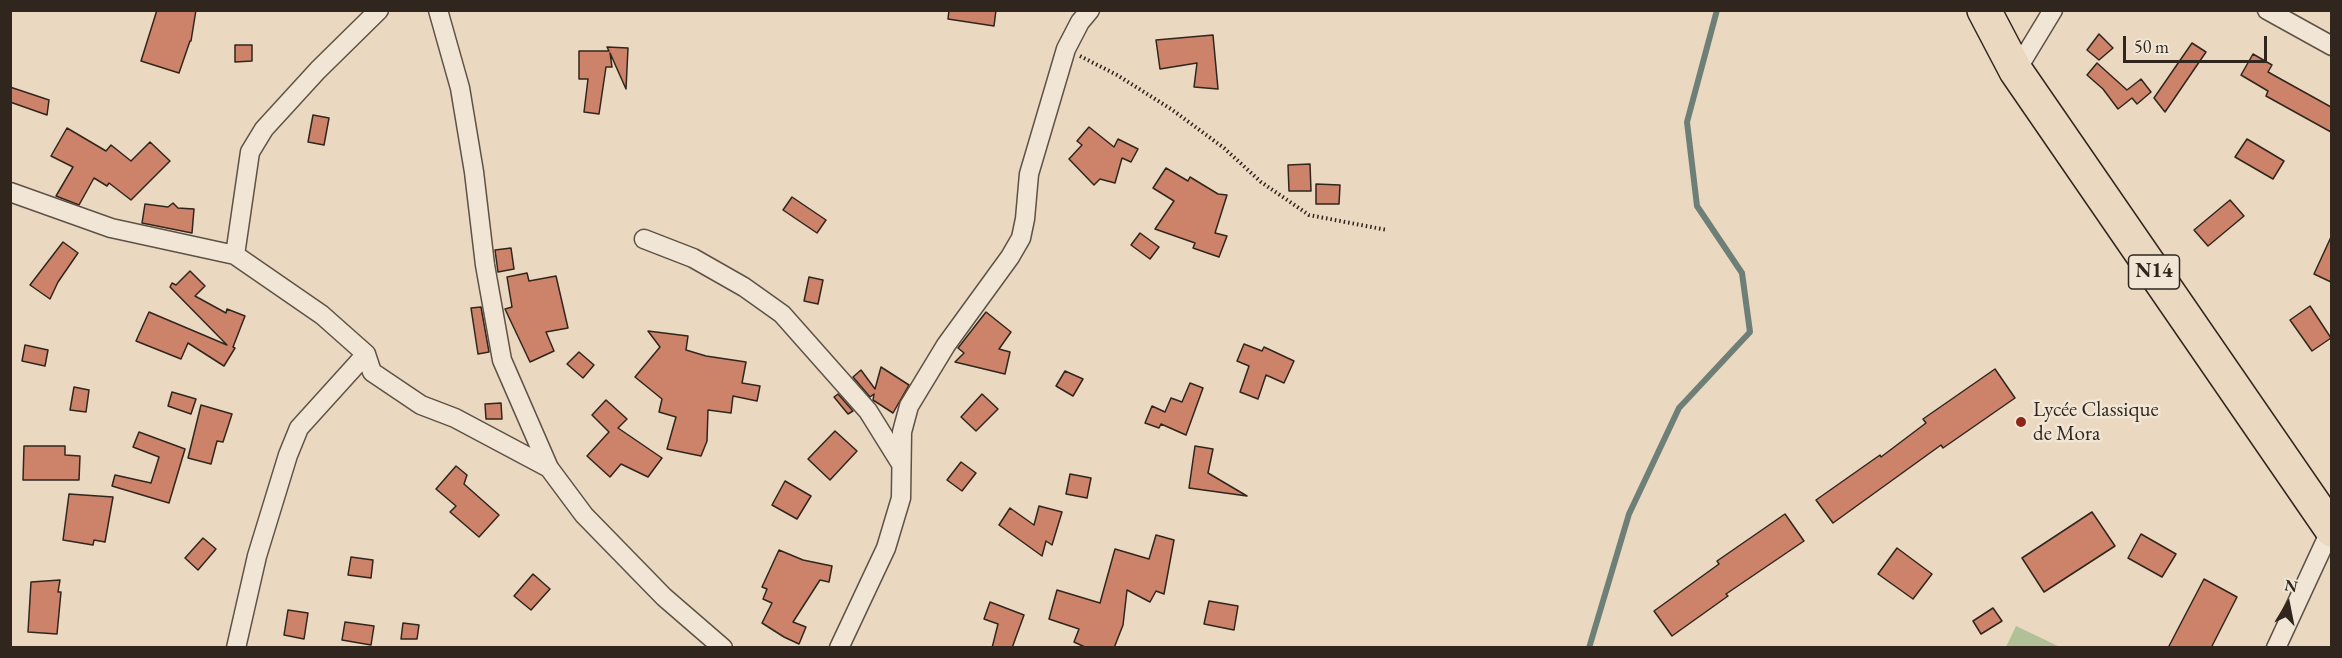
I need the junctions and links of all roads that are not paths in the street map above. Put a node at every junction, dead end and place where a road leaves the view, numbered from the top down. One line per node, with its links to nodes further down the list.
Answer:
1 (379, 10): 11 (street)
2 (438, 10): 14 (street)
3 (1090, 10): 13 (street)
4 (1984, 10): 8 (highway, N14)
5 (2053, 10): 8 (street)
6 (2267, 10): 7 (street)
7 (2331, 46)
8 (2016, 71): 15 (highway, N14)
9 (10, 192): 11 (street)
10 (644, 239): 13 (street)
11 (235, 255): 12 (street)
12 (366, 354): 14 (street); 16 (street)
13 (901, 464): 18 (street)
14 (549, 468): 17 (street)
15 (2331, 528): 19 (street)
16 (236, 648)
17 (723, 648)
18 (839, 648)
19 (2276, 648)

